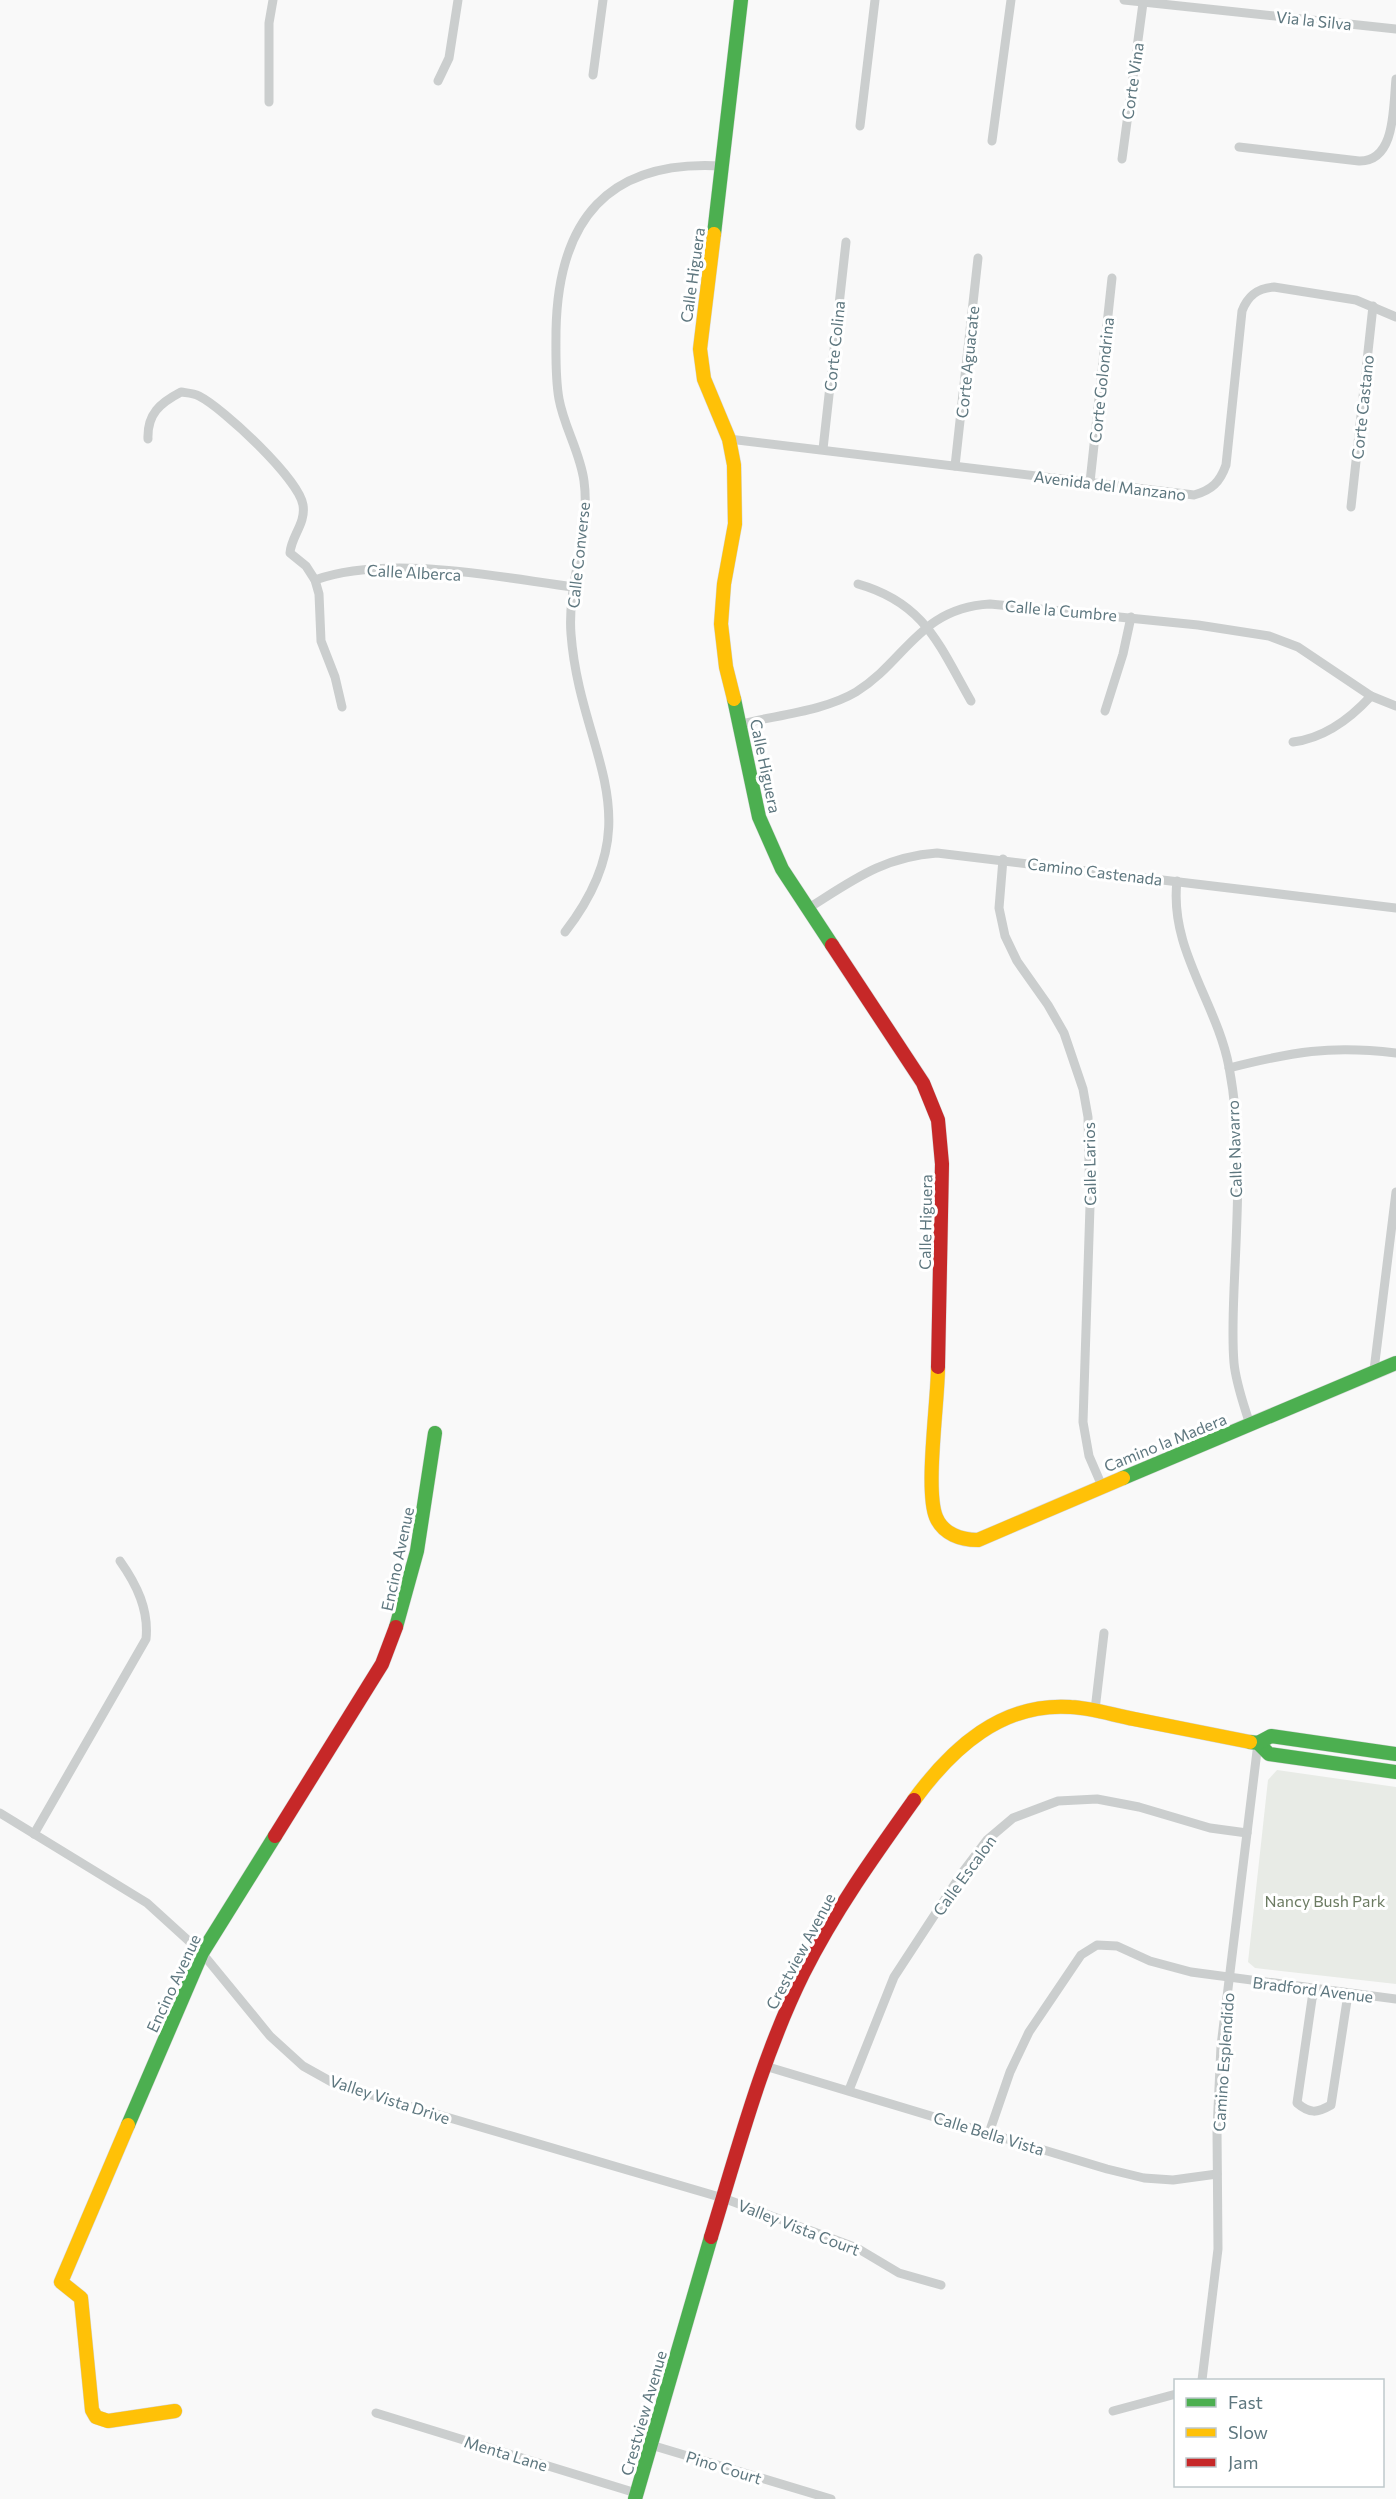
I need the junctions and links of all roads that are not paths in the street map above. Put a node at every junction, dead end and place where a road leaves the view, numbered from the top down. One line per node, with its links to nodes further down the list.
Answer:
1 (273, 0): 13 (street)
2 (458, 0): 12 (street)
3 (603, 0): 10 (street)
4 (741, 0): 18 (street, Calle Higuera)
5 (875, 0): 14 (street)
6 (1011, 0): 15 (street)
7 (1124, 0): 8 (street, Via la Silva)
8 (1143, 3): 9 (street, Via la Silva); 17 (street, Corte Vina)
9 (1396, 29)
10 (593, 75)
11 (1396, 79): 16 (street)
12 (438, 81)
13 (269, 102)
14 (860, 126)
15 (992, 141)
16 (1239, 147)
17 (1122, 159)
18 (722, 166): 25 (street, Calle Higuera); 32 (street, Calle Converse)
19 (846, 242): 26 (street, Corte Colina)
20 (978, 258): 27 (street, Corte Aguacate)
21 (1112, 278): 28 (street, Corte Golondrina)
22 (1373, 306): 23 (street, Avenida del Manzano); 28 (street, Avenida del Manzano); 29 (street, Corte Castano)
23 (1396, 317)
24 (148, 439): 30 (street)
25 (729, 439): 26 (street, Avenida del Manzano); 40 (street, Calle Higuera)
26 (823, 450): 27 (street, Avenida del Manzano)
27 (955, 466): 28 (street, Avenida del Manzano)
28 (1090, 482)
29 (1351, 507)
30 (315, 579): 32 (street, Calle Alberca); 38 (street)
31 (858, 584): 34 (street)
32 (574, 587): 46 (street, Calle Converse)
33 (1131, 617): 34 (street, Calle la Cumbre); 35 (street, Calle la Cumbre); 39 (street)
34 (927, 627): 36 (street); 40 (street, Calle la Cumbre)
35 (1371, 696): 37 (street, Calle la Cumbre); 41 (street)
36 (971, 701)
37 (1396, 706)
38 (342, 707)
39 (1105, 711)
40 (741, 724): 45 (street, Calle Higuera)
41 (1293, 742)
42 (1003, 859): 43 (street, Camino Castenada); 45 (street, Camino Castenada); 54 (street, Calle Larios)
43 (1177, 881): 44 (street, Camino Castenada); 48 (street, Calle Navarro)
44 (1396, 908)
45 (807, 909): 55 (street, Calle Higuera)
46 (565, 932)
47 (1396, 1053): 48 (street)
48 (1229, 1068): 52 (street, Calle Navarro)
49 (1396, 1192): 51 (street)
50 (1396, 1363): 51 (street, Camino la Madera)
51 (1374, 1370): 52 (street, Camino la Madera)
52 (1250, 1425): 54 (street, Camino la Madera)
53 (435, 1433): 65 (street, Encino Avenue)
54 (1102, 1486): 55 (street, Camino la Madera)
55 (947, 1532)
56 (120, 1561): 64 (street)
57 (1104, 1632): 58 (street)
58 (1095, 1710): 59 (street, Crestview Avenue); 70 (street, Crestview Avenue)
59 (1258, 1743): 60 (street, Crestview Avenue); 61 (street, Crestview Avenue); 63 (street, Camino Esplendido)
60 (1396, 1754)
61 (1396, 1772)
62 (0, 1813): 64 (street, Valley Vista Drive)
63 (1247, 1833): 66 (street, Camino Esplendido); 71 (street, Calle Escalon)
64 (34, 1834): 65 (street, Valley Vista Drive)
65 (202, 1953): 74 (street, Valley Vista Drive); 78 (street, Encino Avenue)
66 (1230, 1978): 67 (street, Bradford Avenue); 72 (street, Bradford Avenue); 73 (street, Camino Esplendido)
67 (1316, 1990): 68 (street, Bradford Avenue); 68 (street)
68 (1348, 1994): 69 (street, Bradford Avenue)
69 (1396, 1999)
70 (765, 2066): 71 (street, Calle Bella Vista); 74 (street, Crestview Avenue)
71 (849, 2090): 72 (street, Calle Bella Vista)
72 (989, 2133): 73 (street, Calle Bella Vista)
73 (1217, 2174): 76 (street, Camino Esplendido)
74 (723, 2198): 75 (street, Valley Vista Court); 81 (street, Crestview Avenue)
75 (941, 2285)
76 (1202, 2379)
77 (1174, 2395): 79 (street)
78 (175, 2411)
79 (1113, 2411)
80 (376, 2412): 82 (street, Menta Lane)
81 (651, 2445): 82 (street, Crestview Avenue); 83 (street, Pino Court)
82 (635, 2496)
83 (831, 2499)

